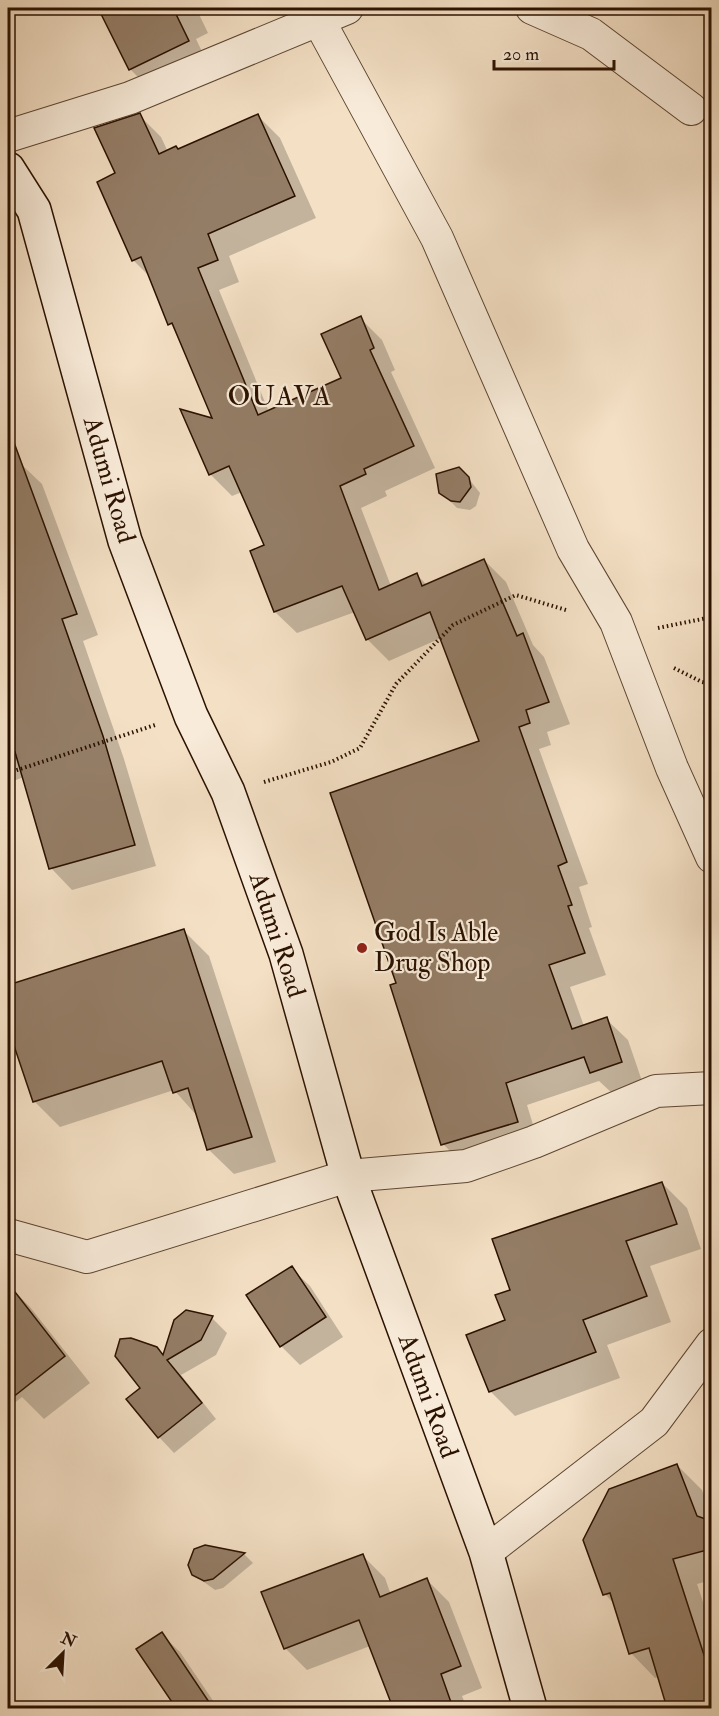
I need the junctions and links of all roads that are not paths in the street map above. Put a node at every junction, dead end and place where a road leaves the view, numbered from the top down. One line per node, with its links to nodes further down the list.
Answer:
1 (346, 8): 3 (street)
2 (532, 8): 4 (street)
3 (315, 14): 5 (street); 7 (street)
4 (691, 109)
5 (8, 136)
6 (8, 169): 9 (main road, Adumi Road)
7 (711, 857)
8 (711, 1088): 9 (street)
9 (348, 1176): 10 (street); 12 (main road, Adumi Road)
10 (8, 1235)
11 (711, 1344): 12 (street)
12 (486, 1552): 13 (main road, Adumi Road)
13 (530, 1708)

